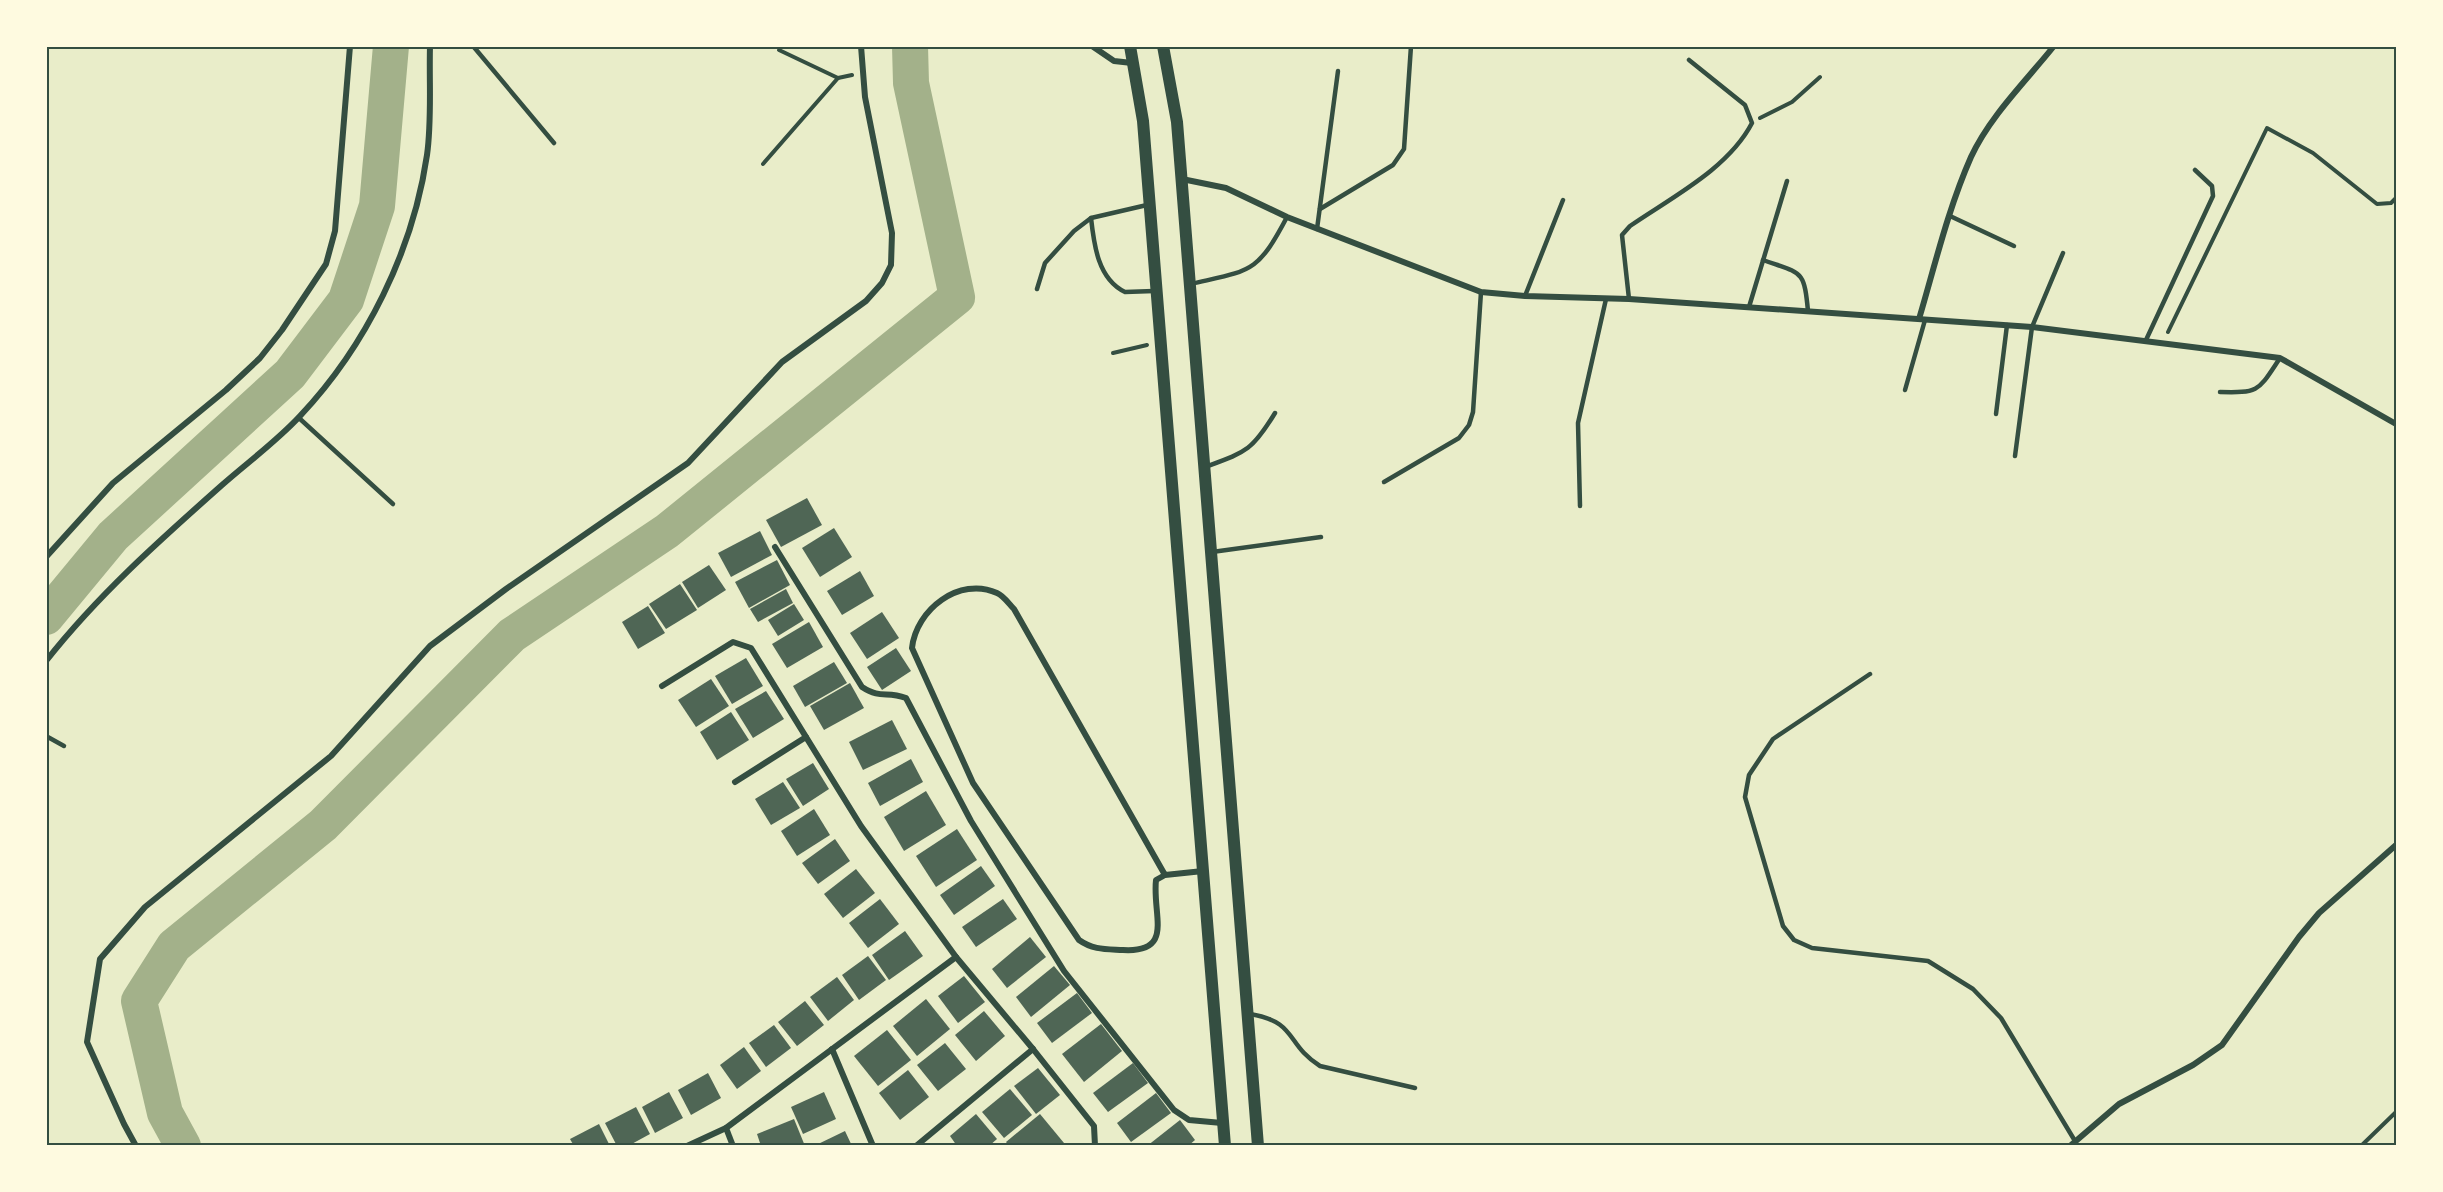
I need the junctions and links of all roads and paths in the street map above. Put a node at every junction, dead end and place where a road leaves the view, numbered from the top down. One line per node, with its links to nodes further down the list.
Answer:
1 (350, 46): 65 (street)
2 (430, 46): 55 (street)
3 (473, 46): 18 (lane)
4 (861, 46): 14 (street)
5 (1092, 46): 12 (street)
6 (1130, 46): 12 (main road)
7 (2054, 46): 27 (street)
8 (1411, 47): 26 (lane)
9 (1167, 49): 21 (main road)
10 (779, 50): 16 (path)
11 (1689, 60): 17 (lane)
12 (1133, 63): 25 (main road)
13 (1338, 70): 26 (lane)
14 (863, 74): 16 (path); 85 (street)
15 (1820, 77): 17 (path)
16 (838, 78): 19 (path)
17 (1752, 123): 40 (lane)
18 (554, 143)
19 (763, 164)
20 (2195, 170): 46 (lane)
21 (1182, 179): 28 (street); 34 (main road)
22 (1787, 181): 33 (lane)
23 (2397, 198): 48 (path)
24 (1563, 200): 38 (lane)
25 (1150, 204): 29 (lane); 36 (main road)
26 (1320, 209): 30 (lane)
27 (1950, 216): 31 (lane); 43 (street)
28 (1287, 217): 30 (street); 34 (lane)
29 (1091, 218): 35 (lane); 36 (lane)
30 (1317, 229): 37 (street)
31 (2014, 246)
32 (2063, 253): 45 (lane)
33 (1763, 260): 41 (lane); 42 (lane)
34 (1191, 284): 58 (main road)
35 (1037, 289)
36 (1157, 291): 47 (main road)
37 (1481, 292): 38 (street); 59 (lane)
38 (1525, 297): 39 (street)
39 (1606, 299): 40 (street); 61 (lane)
40 (1629, 299): 41 (street)
41 (1749, 307): 42 (street)
42 (1808, 311): 43 (street)
43 (1922, 320): 44 (street); 51 (lane)
44 (2007, 325): 45 (street); 54 (lane)
45 (2032, 327): 46 (street); 57 (lane)
46 (2146, 340): 48 (street)
47 (1161, 342): 49 (path); 74 (main road)
48 (2163, 342): 50 (street)
49 (1113, 353)
50 (2280, 358): 52 (lane); 56 (street)
51 (1905, 390)
52 (2220, 392)
53 (1275, 413): 58 (lane)
54 (1996, 414)
55 (299, 418): 60 (lane); 66 (street)
56 (2397, 424)
57 (2015, 456)
58 (1205, 467): 64 (main road)
59 (1384, 482)
60 (393, 504)
61 (1580, 506)
62 (1321, 537): 64 (lane)
63 (775, 547): 82 (street)
64 (1212, 552): 77 (main road)
65 (46, 557)
66 (46, 660)
67 (1869, 674): 84 (lane)
68 (662, 686): 70 (street)
69 (46, 736): 71 (lane)
70 (806, 737): 72 (street); 76 (street)
71 (64, 746)
72 (735, 782)
73 (2397, 845): 84 (street)
74 (1205, 871): 75 (street); 82 (main road)
75 (1165, 875): 75 (street)
76 (956, 957): 78 (street); 79 (street)
77 (1249, 1014): 80 (lane); 92 (main road)
78 (1033, 1048): 89 (street); 90 (street)
79 (832, 1049): 83 (street); 88 (street)
80 (1415, 1088)
81 (2397, 1112): 93 (path)
82 (1223, 1124): 91 (main road)
83 (726, 1128): 86 (street); 87 (street)
84 (2073, 1143)
85 (136, 1146)
86 (687, 1146)
87 (733, 1146)
88 (873, 1146)
89 (916, 1146)
90 (1095, 1146)
91 (1225, 1146)
92 (1258, 1146)
93 (2361, 1146)

